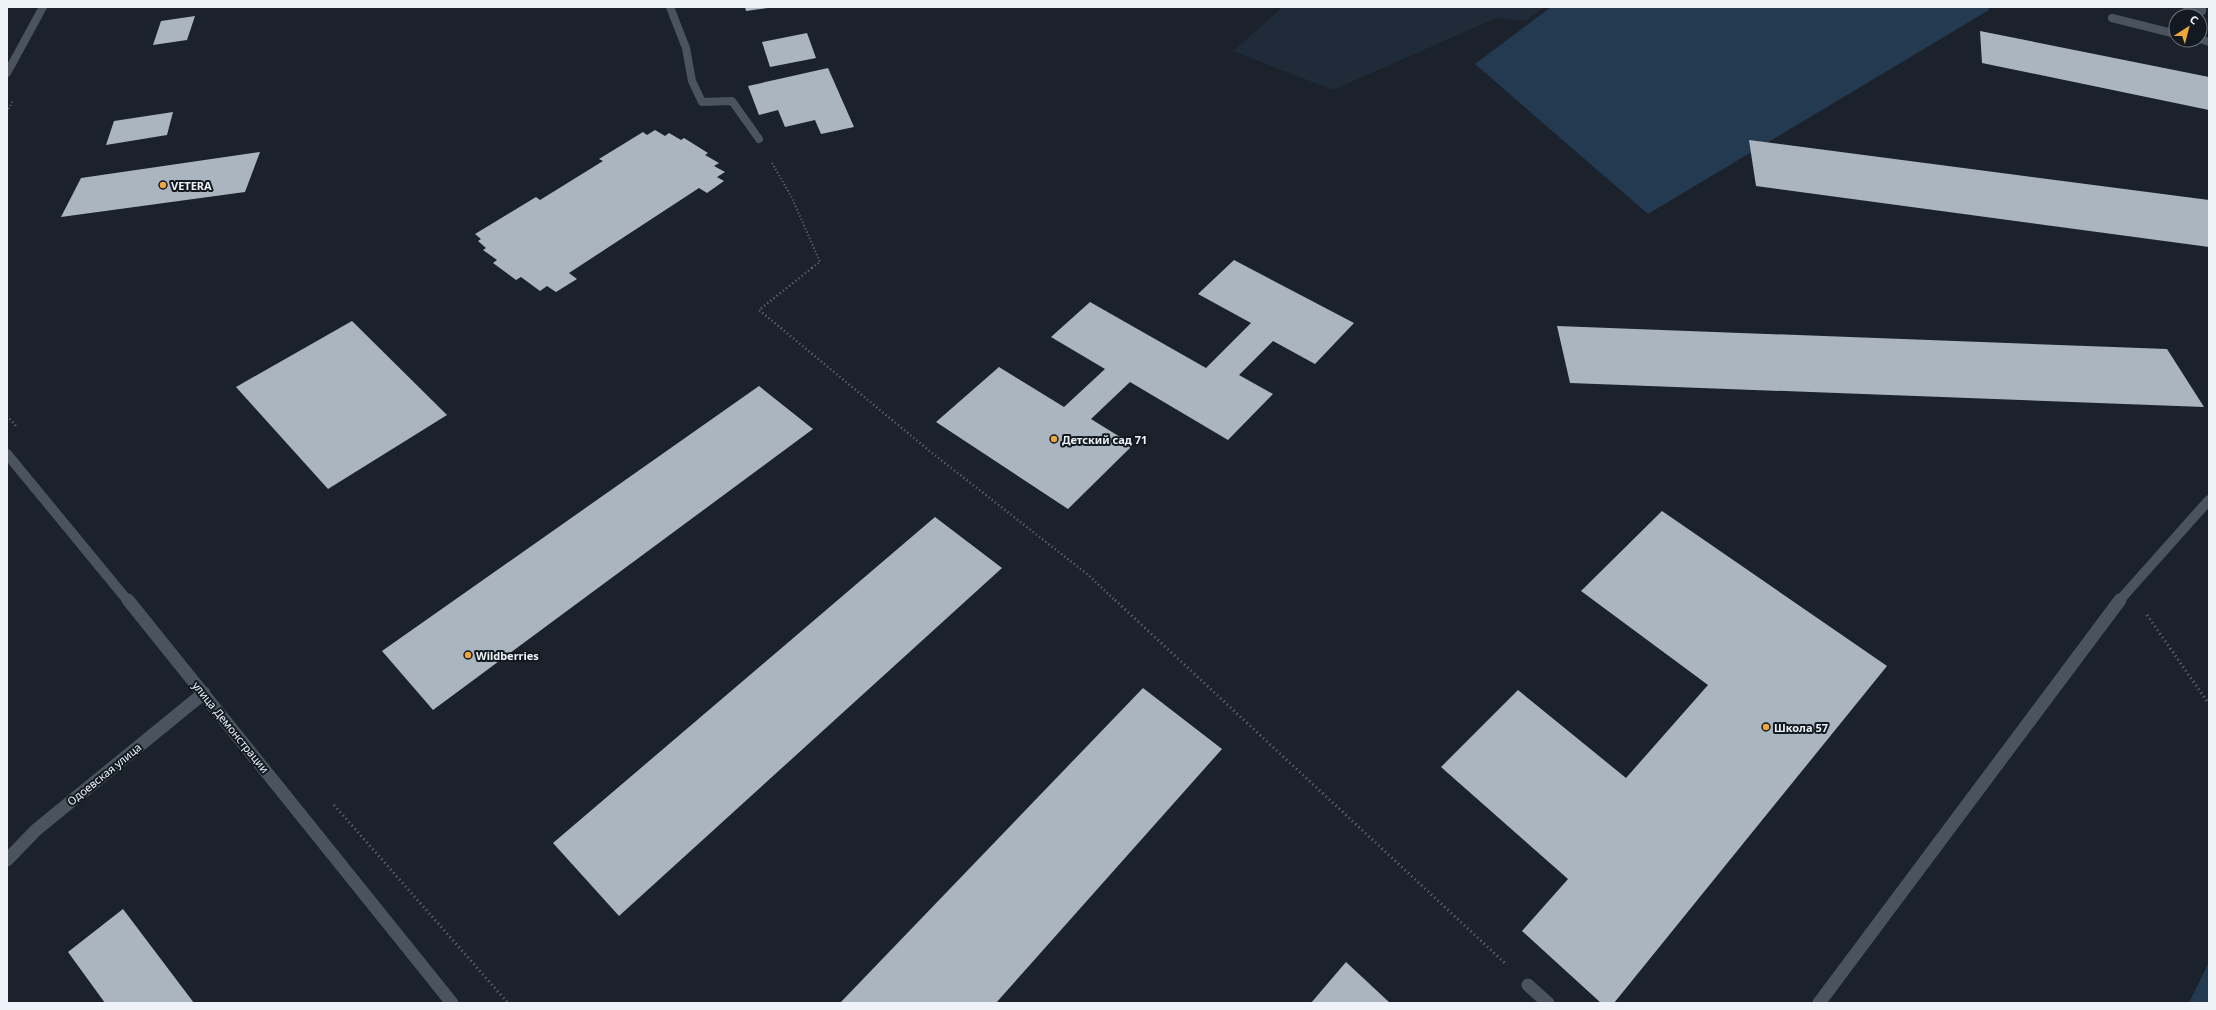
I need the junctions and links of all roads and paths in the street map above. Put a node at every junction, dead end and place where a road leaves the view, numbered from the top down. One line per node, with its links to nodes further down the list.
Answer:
1 (43, 7): 7 (street)
2 (670, 7): 8 (street)
3 (2187, 7): 4 (street)
4 (2202, 7)
5 (2112, 18): 6 (street)
6 (2168, 32)
7 (7, 73)
8 (760, 140): 15 (path)
9 (7, 454): 12 (street, улица Демонстрации)
10 (2209, 500): 11 (street)
11 (2129, 588): 13 (path); 18 (street)
12 (204, 693): 14 (street, Одоевская улица); 16 (street, улица Демонстрации)
13 (2209, 704)
14 (7, 860)
15 (1528, 984): 17 (street)
16 (452, 1003)
17 (1548, 1003)
18 (1819, 1003)

